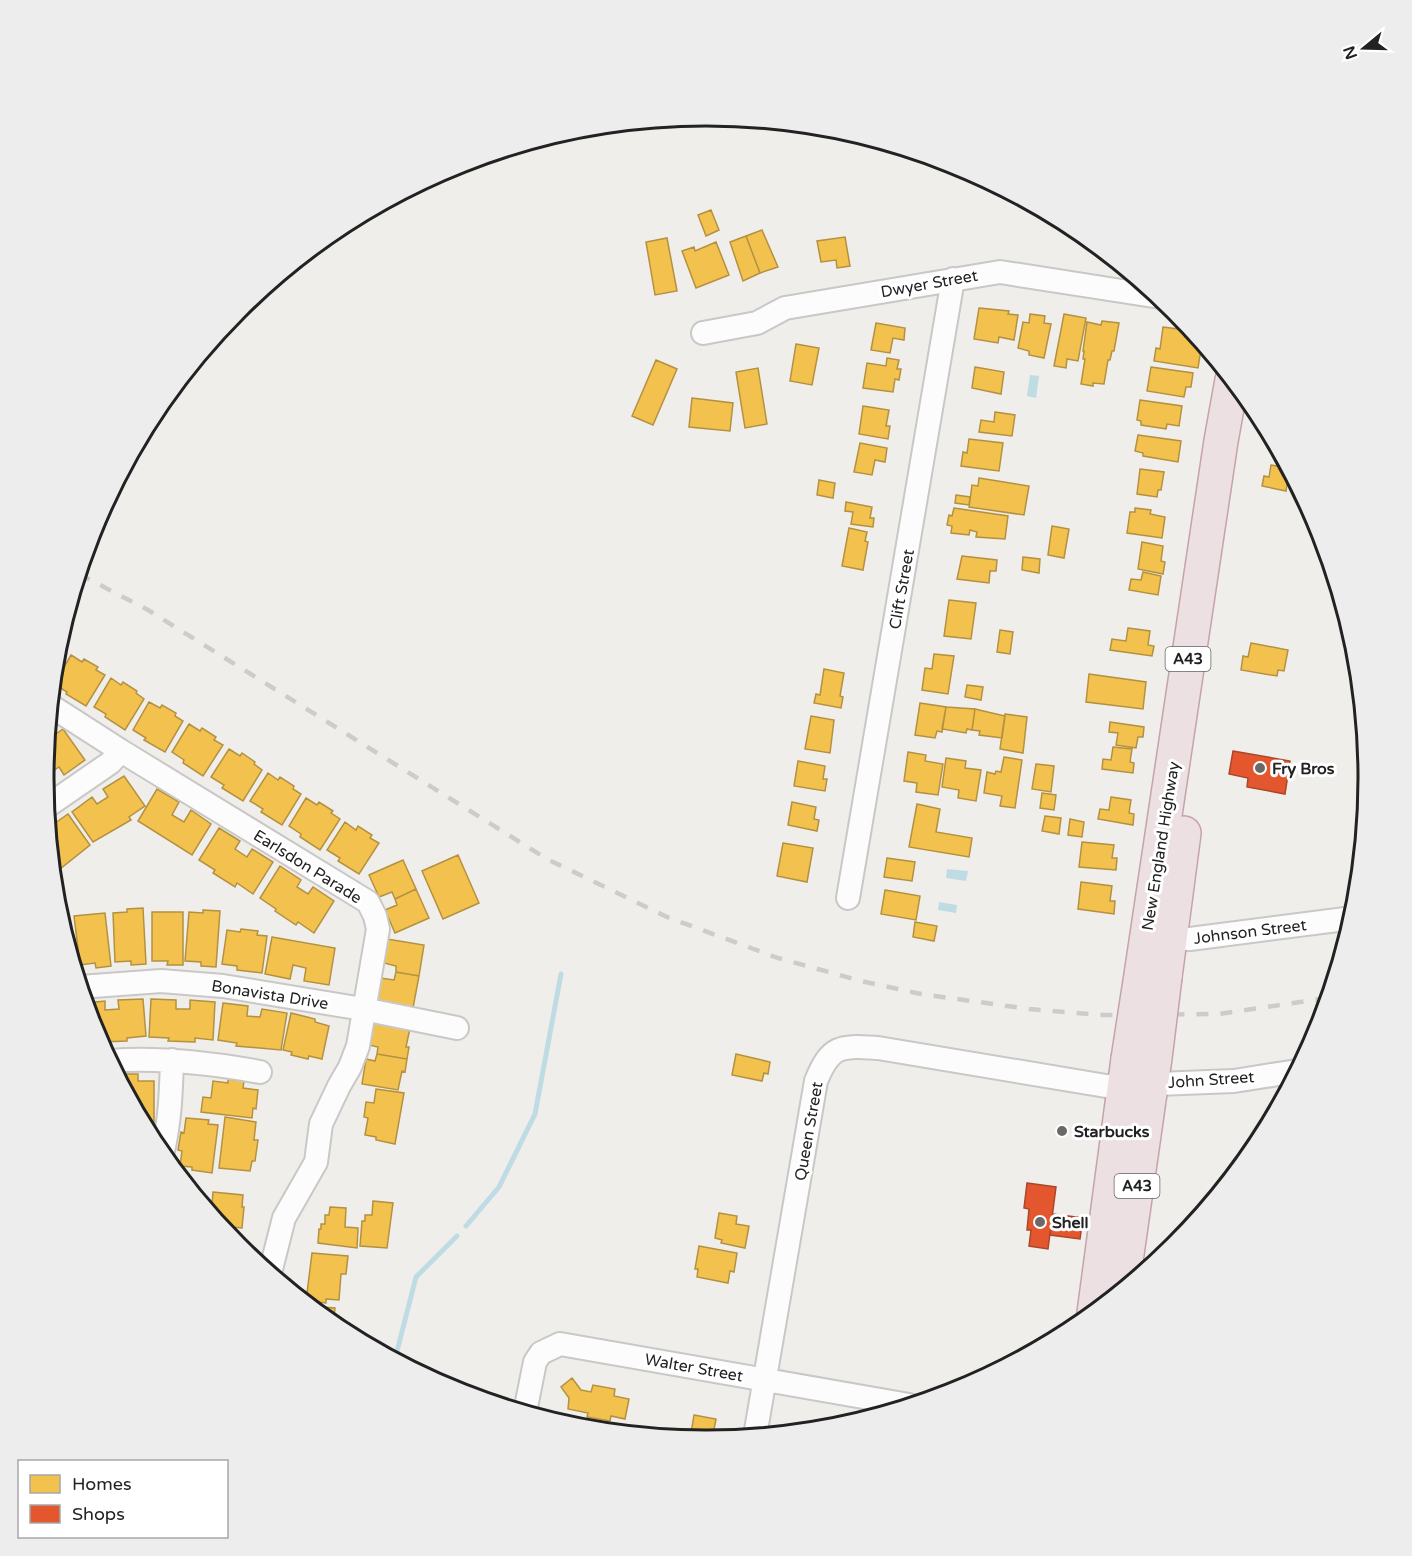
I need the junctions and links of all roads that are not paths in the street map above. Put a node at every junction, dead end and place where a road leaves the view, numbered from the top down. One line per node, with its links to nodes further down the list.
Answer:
1 (953, 279): 2 (street, Dwyer Street); 3 (street, Dwyer Street); 9 (street, Clift Street)
2 (1143, 294)
3 (703, 333)
4 (1230, 391): 11 (highway, New England Highway / A43)
5 (1247, 415): 11 (highway, New England Highway / A43)
6 (58, 710): 7 (street, Earlsdon Parade)
7 (121, 751): 8 (street); 13 (street, Earlsdon Parade)
8 (55, 801)
9 (848, 898)
10 (1342, 919): 11 (street, Johnson Street)
11 (1159, 938): 17 (highway, New England Highway / A43, bridge)
12 (88, 986): 13 (street, Bonavista Drive)
13 (363, 1009): 14 (street, Bonavista Drive); 21 (street, Earlsdon Parade)
14 (457, 1028)
15 (118, 1060): 16 (street)
16 (172, 1060): 18 (street); 20 (street)
17 (1140, 1071): 19 (street, John Street); 22 (highway, New England Highway / A43); 23 (highway, New England Highway / A43); 24 (street, Queen Street)
18 (260, 1072)
19 (1288, 1072)
20 (164, 1141)
21 (272, 1264)
22 (1123, 1279)
23 (1096, 1300)
24 (765, 1380): 25 (street, Walter Street); 26 (street, Walter Street); 27 (street, Queen Street)
25 (893, 1402)
26 (526, 1405)
27 (756, 1428)

